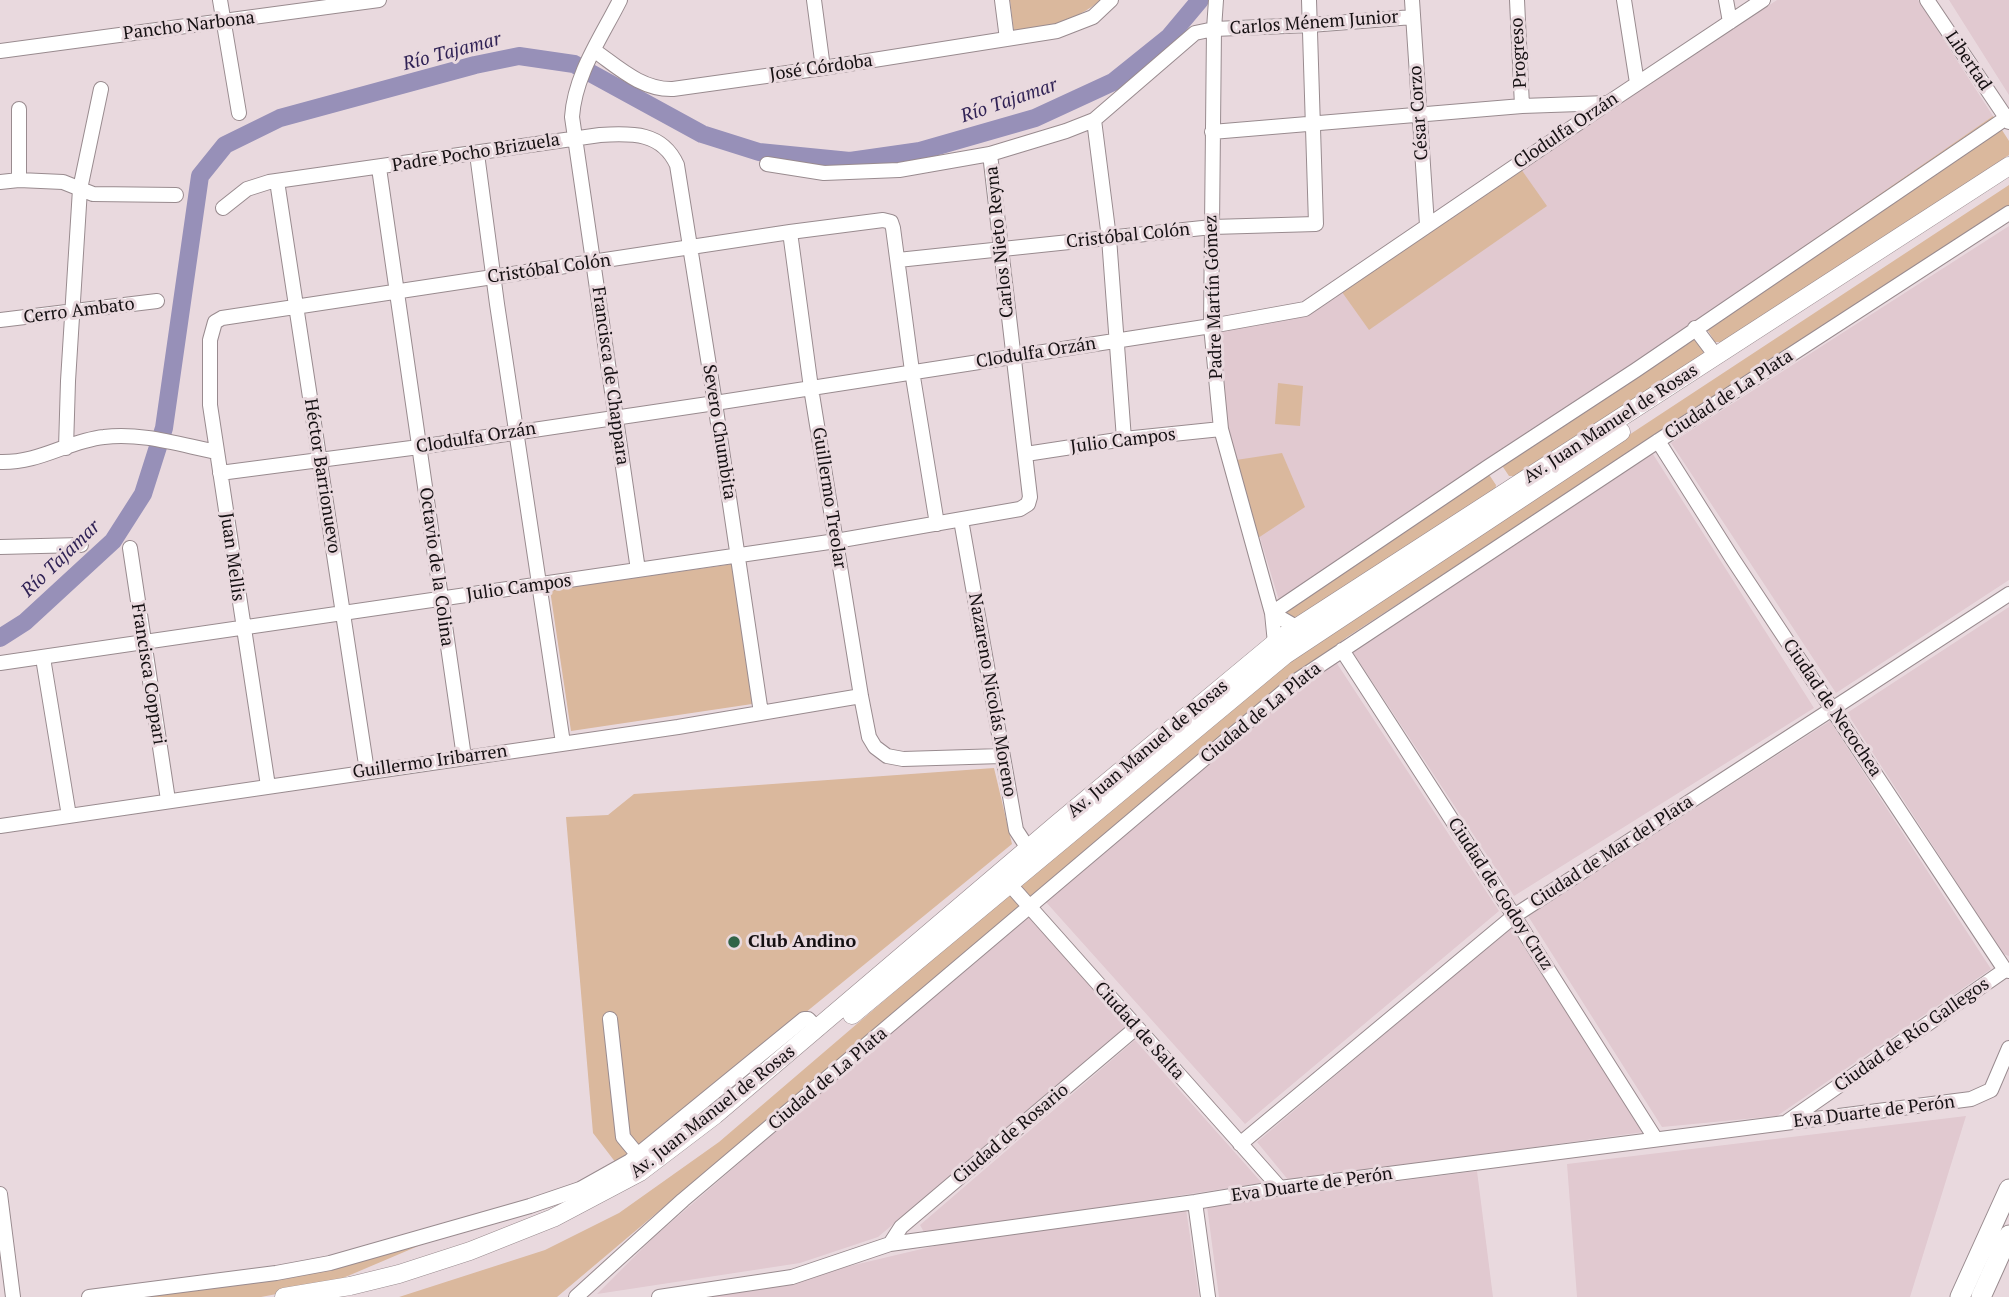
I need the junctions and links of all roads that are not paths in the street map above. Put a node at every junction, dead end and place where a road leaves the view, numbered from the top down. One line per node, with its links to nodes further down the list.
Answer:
1 (220, 0): 16 (street)
2 (379, 0): 16 (street, Pancho Narbona)
3 (620, 0): 22 (street, Francisca de Chappara)
4 (814, 0): 23 (street)
5 (1002, 0): 20 (street)
6 (1111, 0): 20 (street, José Córdoba)
7 (1216, 0): 19 (street)
8 (1309, 0): 18 (street)
9 (1412, 0): 15 (street, César Corzo)
10 (1517, 0): 27 (street, Progreso)
11 (1624, 0): 24 (street)
12 (1726, 0): 17 (street)
13 (1763, 0): 17 (street, Clodulfa Orzán)
14 (1927, 0): 31 (street, Libertad)
15 (1413, 17): 18 (street, Carlos Ménem Junior); 30 (street, César Corzo)
16 (224, 22): 21 (street, Pancho Narbona); 29 (street)
17 (1730, 22): 24 (street, Clodulfa Orzán)
18 (1310, 26): 19 (street, Carlos Ménem Junior); 33 (street)
19 (1214, 29): 32 (street); 34 (street, Padre Martín Gómez)
20 (1006, 40): 23 (street, José Córdoba)
21 (0, 51)
22 (591, 55): 23 (street, José Córdoba); 35 (street, Francisca de Chappara)
23 (823, 68)
24 (1637, 83): 26 (street, Clodulfa Orzán)
25 (101, 89): 46 (street)
26 (1608, 103): 27 (street); 50 (street, Clodulfa Orzán)
27 (1522, 106): 30 (street)
28 (19, 109): 43 (street)
29 (239, 113)
30 (1418, 115): 33 (street); 50 (street, César Corzo)
31 (2008, 119): 66 (street)
32 (1094, 120): 38 (street); 53 (street)
33 (1313, 124): 34 (street); 51 (street, Cristóbal Colón)
34 (1212, 132): 51 (street, Padre Martín Gómez)
35 (575, 138): 36 (street, Padre Pocho Brizuela); 37 (street, Padre Pocho Brizuela); 57 (street, Francisca de Chappara)
36 (671, 152): 54 (street, Severo Chumbita)
37 (477, 154): 41 (street, Padre Pocho Brizuela); 58 (street)
38 (990, 154): 39 (street); 55 (street, Carlos Nieto Reyna)
39 (767, 164)
40 (2009, 166): 69 (main road, Av. Juan Manuel de Rosas)
41 (379, 168): 44 (street, Padre Pocho Brizuela); 59 (street, Octavio de la Colina)
42 (2009, 179): 117 (main road, Av. Juan Manuel de Rosas)
43 (19, 180): 45 (street); 46 (street)
44 (277, 181): 48 (street, Padre Pocho Brizuela); 61 (street, Héctor Barrionuevo)
45 (0, 182)
46 (80, 189): 47 (street); 62 (street)
47 (176, 195)
48 (223, 208)
49 (2009, 213): 77 (street, Ciudad de La Plata)
50 (1427, 225): 64 (street, Clodulfa Orzán)
51 (1212, 228): 53 (street, Cristóbal Colón); 64 (street, Padre Martín Gómez)
52 (790, 232): 54 (street, Cristóbal Colón); 56 (street, Cristóbal Colón); 71 (street, Guillermo Treolar)
53 (1109, 238): 55 (street, Cristóbal Colón); 67 (street)
54 (691, 248): 57 (street, Cristóbal Colón); 72 (street, Severo Chumbita)
55 (1001, 250): 56 (street, Cristóbal Colón); 68 (street, Carlos Nieto Reyna)
56 (898, 260): 70 (street)
57 (593, 263): 58 (street, Cristóbal Colón); 73 (street, Francisca de Chappara)
58 (493, 277): 59 (street, Cristóbal Colón); 75 (street)
59 (395, 291): 61 (street, Cristóbal Colón); 78 (street, Octavio de la Colina)
60 (157, 301): 62 (street, Cerro Ambato)
61 (296, 306): 65 (street, Cristóbal Colón); 82 (street, Héctor Barrionuevo)
62 (74, 310): 63 (street, Cerro Ambato); 79 (street)
63 (0, 320)
64 (1211, 326): 67 (street, Clodulfa Orzán); 74 (street, Padre Martín Gómez)
65 (212, 328): 80 (street, Juan Mellis)
66 (1695, 328): 69 (street); 98 (street)
67 (1117, 340): 68 (street, Clodulfa Orzán); 76 (street)
68 (1012, 356): 70 (street, Clodulfa Orzán); 81 (street, Carlos Nieto Reyna)
69 (1716, 356): 99 (main road, Av. Juan Manuel de Rosas)
70 (912, 371): 71 (street, Clodulfa Orzán); 87 (street)
71 (811, 388): 72 (street, Clodulfa Orzán); 88 (street, Guillermo Treolar)
72 (715, 403): 73 (street, Clodulfa Orzán); 92 (street, Severo Chumbita)
73 (616, 417): 75 (street, Clodulfa Orzán); 93 (street, Francisca de Chappara)
74 (1221, 429): 76 (street, Julio Campos); 98 (street, Padre Martín Gómez)
75 (516, 431): 78 (street, Clodulfa Orzán); 94 (street)
76 (1124, 439): 81 (street, Julio Campos)
77 (1658, 441): 103 (street, Ciudad de La Plata); 107 (street, Ciudad de Necochea)
78 (419, 447): 82 (street, Clodulfa Orzán); 96 (street, Octavio de la Colina)
79 (66, 448): 80 (street); 83 (street)
80 (217, 452): 84 (street, Juan Mellis)
81 (1026, 454): 85 (street, Carlos Nieto Reyna)
82 (319, 460): 84 (street, Clodulfa Orzán); 97 (street, Héctor Barrionuevo)
83 (0, 462)
84 (220, 473): 100 (street, Juan Mellis)
85 (1030, 497): 86 (street, Julio Campos)
86 (961, 520): 87 (street, Julio Campos); 110 (street, Nazareno Nicolás Moreno)
87 (937, 524): 88 (street, Julio Campos)
88 (836, 541): 92 (street, Julio Campos); 106 (street, Guillermo Treolar)
89 (81, 545): 90 (street)
90 (0, 547)
91 (130, 548): 101 (street, Francisca Coppari)
92 (738, 555): 93 (street, Julio Campos); 108 (street, Severo Chumbita)
93 (638, 570): 94 (street, Julio Campos)
94 (539, 585): 96 (street, Julio Campos); 109 (street)
95 (2009, 594): 107 (street, Ciudad de Mar del Plata)
96 (440, 599): 97 (street, Julio Campos); 111 (street, Octavio de la Colina)
97 (343, 613): 100 (street, Julio Campos); 112 (street, Héctor Barrionuevo)
98 (1272, 613): 99 (street); 102 (street, Padre Martín Gómez)
99 (1296, 627): 102 (main road, Av. Juan Manuel de Rosas)
100 (243, 628): 101 (street, Julio Campos); 113 (street, Juan Mellis)
101 (143, 643): 104 (street, Julio Campos); 114 (street, Francisca Coppari)
102 (1275, 643): 117 (main road, Av. Juan Manuel de Rosas)
103 (1342, 650): 119 (street, Ciudad de La Plata); 120 (street, Ciudad de Godoy Cruz)
104 (43, 658): 105 (street, Julio Campos); 115 (street)
105 (0, 663)
106 (861, 696): 108 (street, Guillermo Iribarren); 110 (street, Guillermo Treolar)
107 (1832, 708): 120 (street, Ciudad de Mar del Plata); 121 (street, Ciudad de Necochea)
108 (761, 713): 109 (street, Guillermo Iribarren)
109 (563, 743): 111 (street, Guillermo Iribarren)
110 (1002, 756): 117 (street, Nazareno Nicolás Moreno)
111 (464, 757): 112 (street, Guillermo Iribarren)
112 (367, 771): 113 (street, Guillermo Iribarren)
113 (268, 786): 114 (street, Guillermo Iribarren)
114 (168, 800): 115 (street, Guillermo Iribarren)
115 (69, 816): 116 (street, Guillermo Iribarren)
116 (0, 826)
117 (1033, 856): 118 (main road, Av. Juan Manuel de Rosas)
118 (1005, 880): 119 (street, Ciudad de Salta); 128 (main road, Av. Juan Manuel de Rosas); 138 (main road, Av. Juan Manuel de Rosas)
119 (1029, 906): 123 (street, Ciudad de Salta); 139 (street, Ciudad de La Plata)
120 (1514, 916): 126 (street, Ciudad de Godoy Cruz); 127 (street, Ciudad de Mar del Plata)
121 (2007, 971): 125 (street, Ciudad de Río Gallegos)
122 (610, 1018): 128 (street)
123 (1136, 1028): 127 (street, Ciudad de Salta); 134 (street, Ciudad de Rosario)
124 (2009, 1048): 125 (street, Eva Duarte de Perón)
125 (1784, 1123): 126 (street, Eva Duarte de Perón)
126 (1655, 1139): 129 (street, Eva Duarte de Perón)
127 (1240, 1144): 129 (street, Ciudad de Salta)
128 (642, 1161): 136 (street); 137 (main road, Av. Juan Manuel de Rosas)
129 (1280, 1188): 132 (street, Eva Duarte de Perón)
130 (2009, 1189): 142 (highway)
131 (0, 1194): 135 (street)
132 (1195, 1202): 134 (street, Eva Duarte de Perón); 141 (street)
133 (2009, 1235): 143 (highway)
134 (890, 1244): 140 (street, Eva Duarte de Perón)
135 (12, 1297)
136 (89, 1297)
137 (284, 1297)
138 (335, 1297)
139 (576, 1297)
140 (659, 1297)
141 (1208, 1297)
142 (1960, 1297)
143 (1981, 1297)

